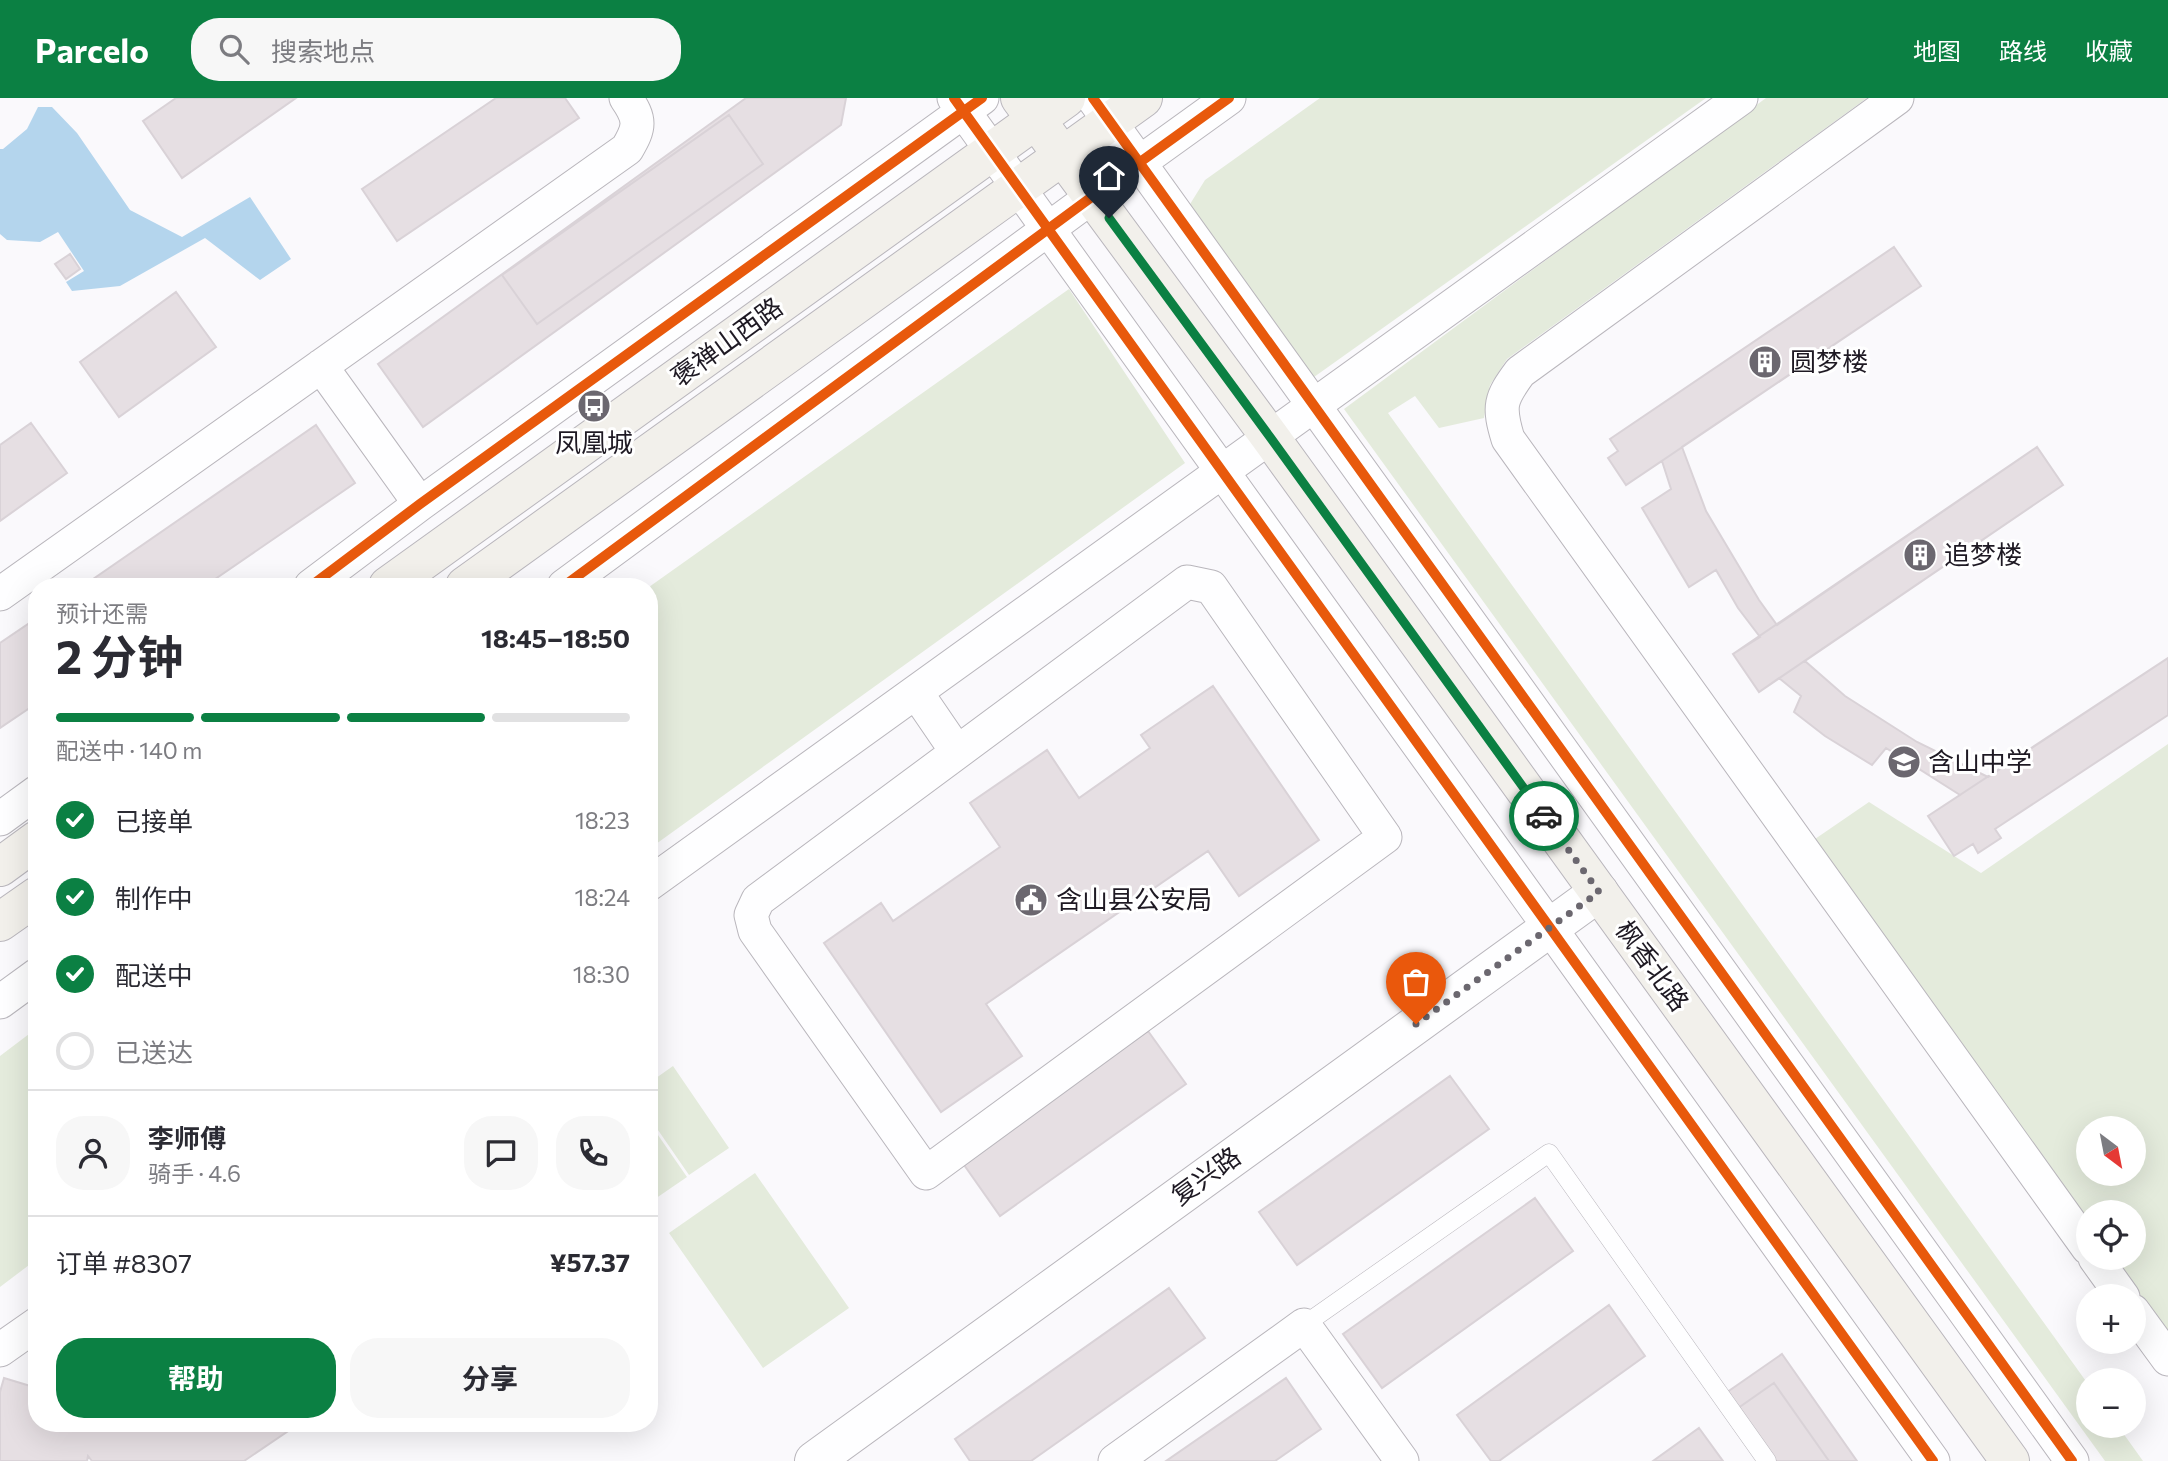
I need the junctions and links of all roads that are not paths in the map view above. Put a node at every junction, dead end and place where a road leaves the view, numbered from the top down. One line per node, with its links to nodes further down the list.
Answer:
1 (626, 98): 16 (street)
2 (1066, 98): 8 (main road, 褒禅山西路)
3 (1143, 98): 9 (main road, 褒禅山西路)
4 (1229, 98): 12 (street)
5 (1741, 98): 17 (street)
6 (1897, 98): 39 (street)
7 (967, 103): 10 (street); 20 (street)
8 (1028, 109): 10 (main road, 褒禅山西路); 11 (main road, 枫香北路)
9 (1101, 110): 11 (main road, 褒禅山西路); 12 (street)
10 (993, 151): 13 (street); 22 (main road, 褒禅山西路)
11 (1063, 156): 13 (main road, 褒禅山西路); 14 (main road, 枫香北路)
12 (1140, 163): 14 (street); 17 (street)
13 (1018, 188): 15 (street); 23 (main road, 褒禅山西路)
14 (1093, 196): 15 (street); 18 (main road, 枫香北路)
15 (1048, 229): 19 (street); 24 (street)
16 (321, 366): 20 (street); 25 (street)
17 (1314, 406): 18 (street); 51 (street)
18 (1270, 437): 19 (street); 33 (main road, 枫香北路)
19 (1223, 472): 26 (street); 36 (street)
20 (420, 504): 21 (street)
21 (322, 578)
22 (399, 578)
23 (476, 578)
24 (575, 578)
25 (0, 594)
26 (916, 692): 27 (street); 32 (street)
27 (957, 752): 27 (street)
28 (28, 799): 29 (street)
29 (0, 819)
30 (28, 847): 31 (main road)
31 (0, 867)
32 (658, 878)
33 (1599, 892): 36 (street, 复兴路); 50 (main road, 枫香北路)
34 (28, 902): 35 (main road)
35 (0, 922)
36 (1550, 928): 45 (street, 复兴路); 49 (street)
37 (28, 982): 38 (street)
38 (0, 1002)
39 (2076, 1231)
40 (1304, 1325): 46 (street); 47 (street); 48 (lane)
41 (2146, 1329): 44 (street)
42 (28, 1330): 43 (street)
43 (0, 1350)
44 (2168, 1360)
45 (814, 1461)
46 (1115, 1461)
47 (1402, 1461)
48 (1767, 1461)
49 (1933, 1461)
50 (2010, 1461)
51 (2071, 1461)

